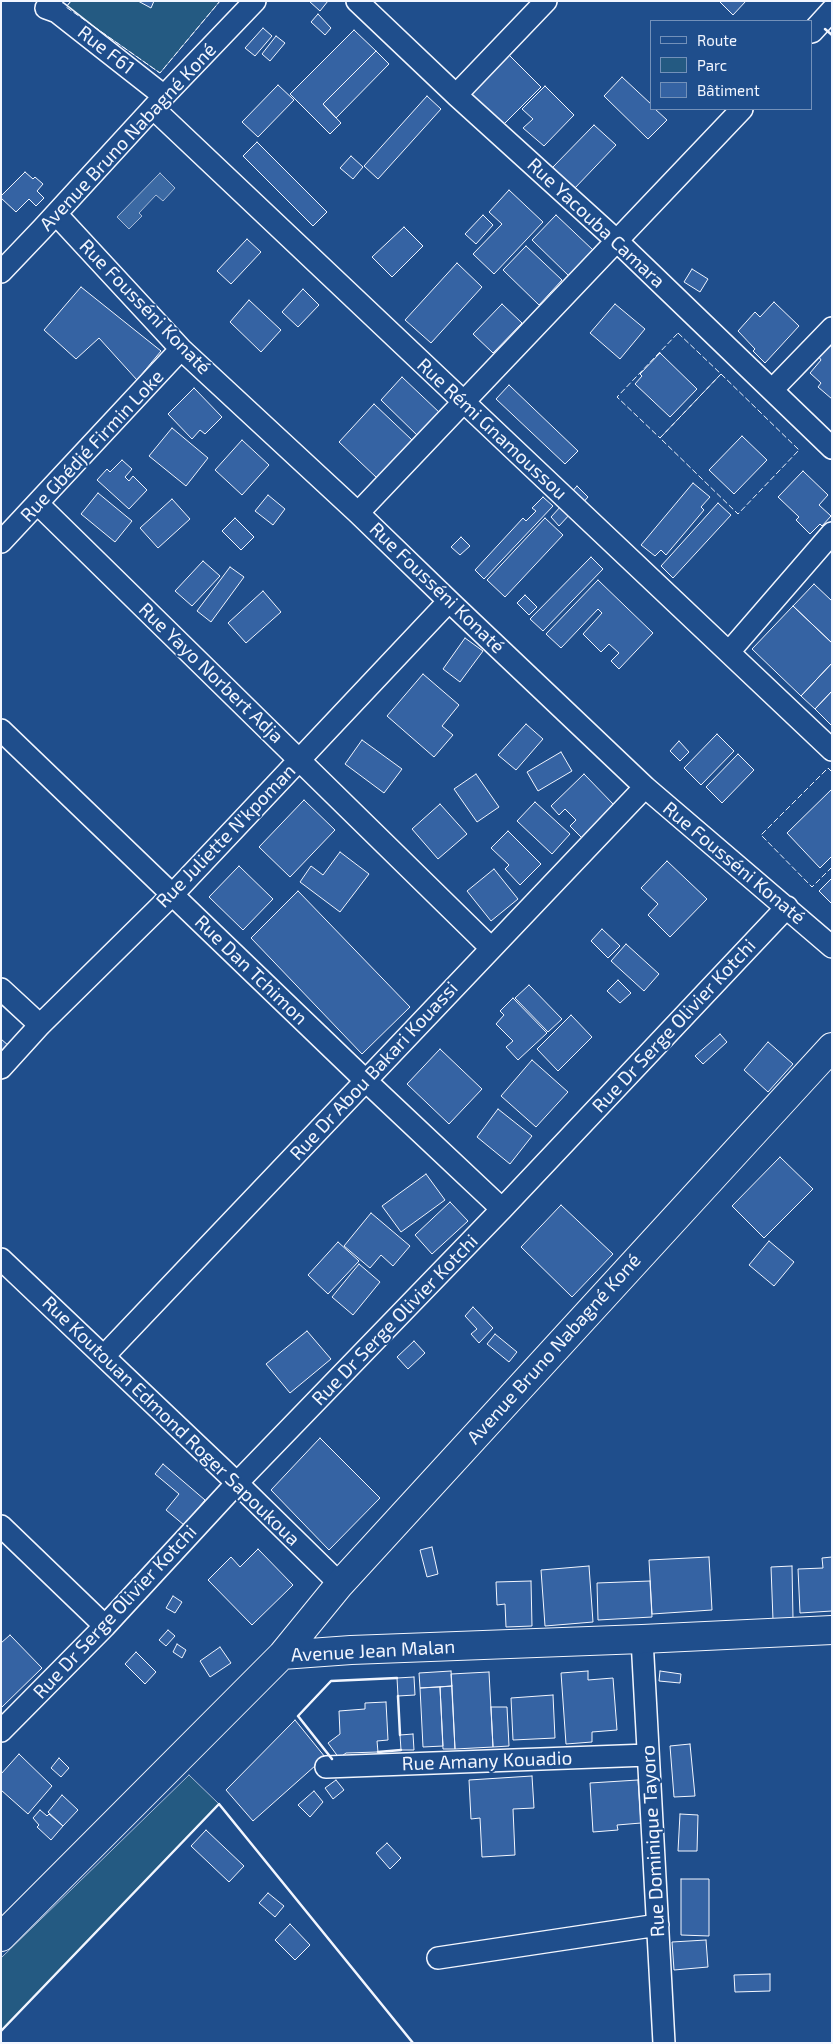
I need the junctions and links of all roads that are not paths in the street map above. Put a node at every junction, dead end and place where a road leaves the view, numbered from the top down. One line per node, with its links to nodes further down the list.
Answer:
1 (255, 1): 8 (street, Avenue Bruno Nabagné Koné)
2 (357, 1): 7 (street, Rue Yacouba Camara)
3 (546, 1): 7 (street)
4 (49, 4): 8 (street, Rue F61)
5 (832, 10): 6 (street)
6 (813, 31)
7 (456, 95): 11 (street, Rue Yacouba Camara)
8 (159, 102): 10 (street, Avenue Bruno Nabagné Koné); 16 (street, Rue Rémi Gnamoussou)
9 (741, 110): 11 (street)
10 (56, 214): 12 (street, Avenue Bruno Nabagné Koné); 14 (street, Rue Fousséni Konaté)
11 (617, 241): 15 (street, Rue Yacouba Camara); 16 (street)
12 (1, 272)
13 (832, 328): 15 (street)
14 (181, 349): 18 (street, Rue Gbédjé Firmin Loke); 19 (street, Rue Fousséni Konaté)
15 (772, 390): 17 (street, Rue Yacouba Camara)
16 (463, 402): 19 (street); 23 (street, Rue Rémi Gnamoussou)
17 (832, 448)
18 (38, 504): 21 (street, Rue Gbédjé Firmin Loke); 26 (street, Rue Yayo Norbert Adja)
19 (358, 513): 22 (street, Rue Fousséni Konaté)
20 (832, 533): 23 (street)
21 (1, 542)
22 (449, 601): 26 (street, Rue Juliette N'kpoman); 27 (street, Rue Fousséni Konaté)
23 (728, 652): 25 (street, Rue Rémi Gnamoussou)
24 (1, 730): 28 (street, Rue Dan Tchimon)
25 (832, 750)
26 (299, 760): 28 (street, Rue Juliette N'kpoman); 31 (street, Rue Yayo Norbert Adja)
27 (645, 787): 29 (street, Rue Fousséni Konaté); 31 (street, Rue Dr Abou Bakari Kouassi)
28 (173, 894): 33 (street, Rue Juliette N'kpoman); 36 (street, Rue Dan Tchimon)
29 (787, 907): 30 (street, Rue Fousséni Konaté); 37 (street, Rue Dr Serge Olivier Kotchi)
30 (832, 947)
31 (491, 948): 36 (street, Rue Dr Abou Bakari Kouassi)
32 (1, 989): 33 (street)
33 (40, 1025): 35 (street, Rue Juliette N'kpoman)
34 (832, 1047): 42 (main road, Avenue Bruno Nabagné Koné)
35 (1, 1068)
36 (365, 1080): 37 (street, Rue Dan Tchimon); 39 (street, Rue Dr Abou Bakari Kouassi)
37 (502, 1209): 40 (street, Rue Dr Serge Olivier Kotchi)
38 (1, 1259): 39 (street, Rue Koutouan Edmond Roger Sapoukoua)
39 (104, 1356): 40 (street, Rue Koutouan Edmond Roger Sapoukoua)
40 (237, 1483): 42 (street, Rue Koutouan Edmond Roger Sapoukoua); 43 (street, Rue Dr Serge Olivier Kotchi)
41 (1, 1526): 43 (street)
42 (340, 1584): 46 (main road, Avenue Bruno Nabagné Koné)
43 (105, 1626): 47 (street, Rue Dr Serge Olivier Kotchi)
44 (832, 1630): 45 (main road, Avenue Jean Malan)
45 (642, 1639): 46 (main road, Avenue Jean Malan); 48 (street, Rue Dominique Tayoro)
46 (282, 1655): 51 (main road, Avenue Jean Malan)
47 (1, 1731)
48 (648, 1756): 49 (street, Rue Amany Kouadio); 50 (street, Rue Dominique Tayoro)
49 (326, 1767)
50 (658, 1925): 52 (street); 53 (street, Rue Dominique Tayoro)
51 (1, 1937)
52 (438, 1958)
53 (664, 2043)

